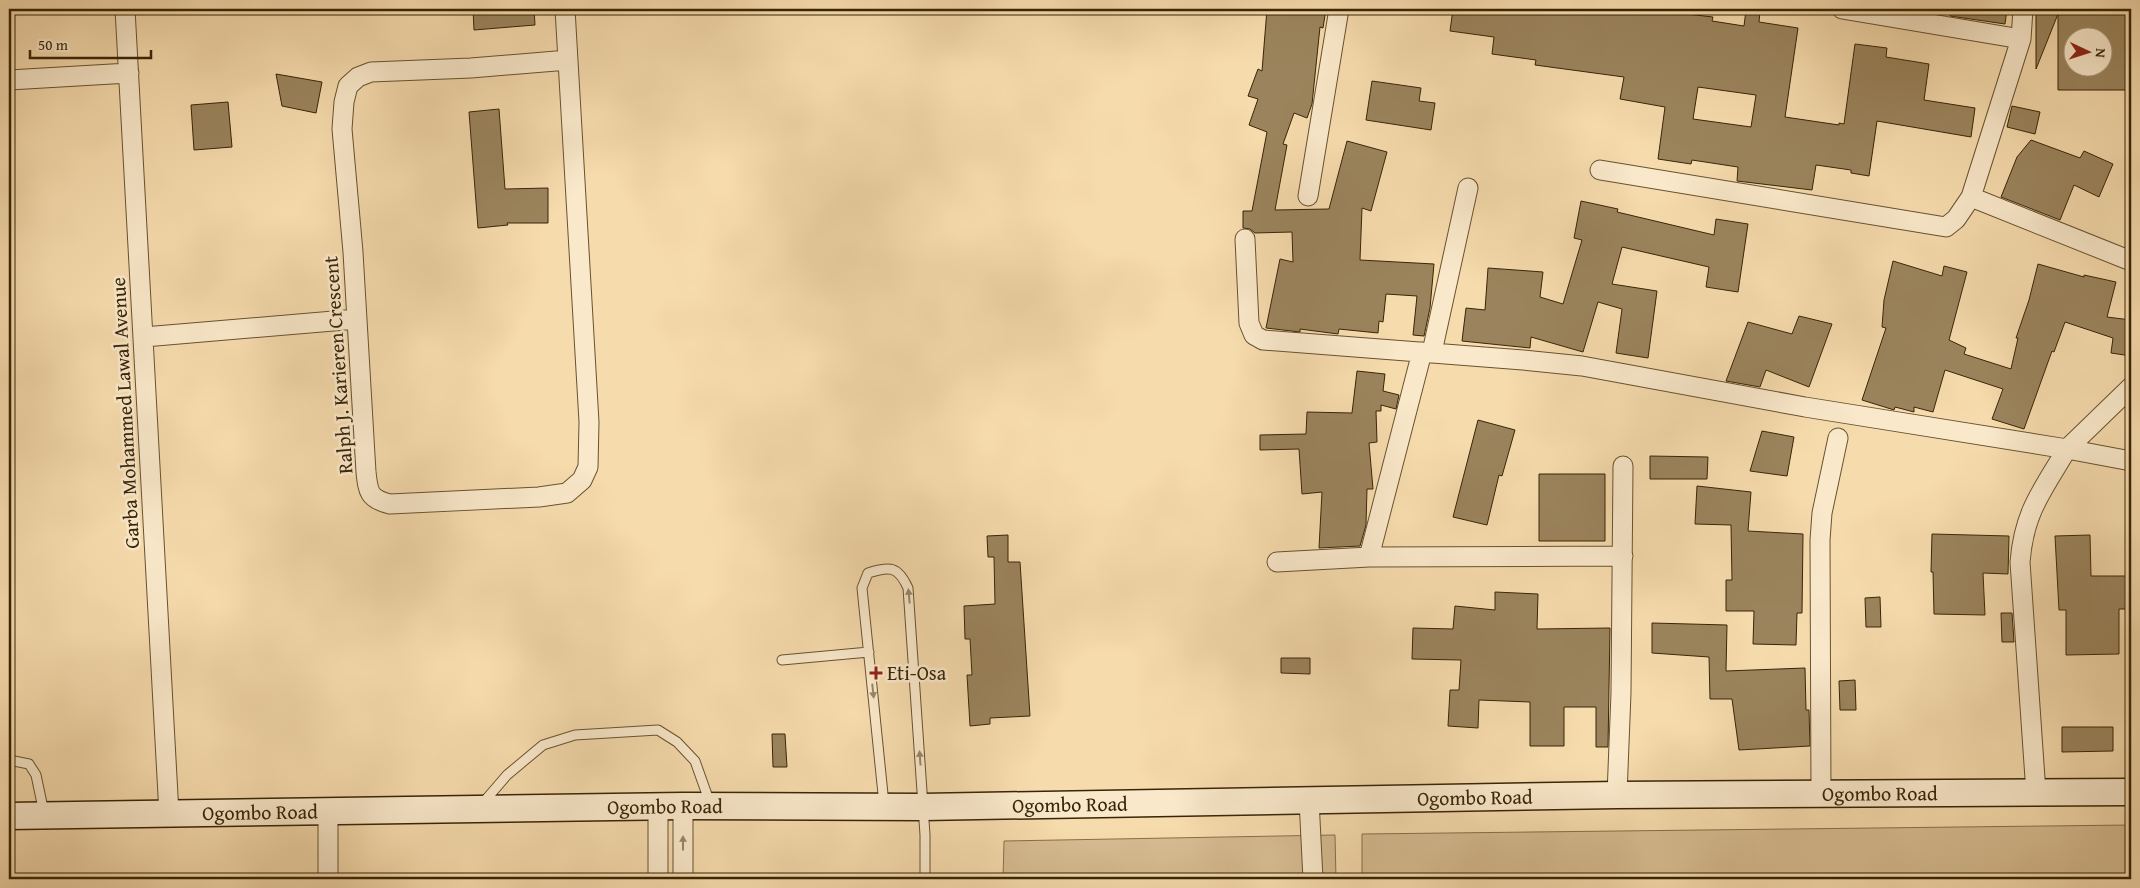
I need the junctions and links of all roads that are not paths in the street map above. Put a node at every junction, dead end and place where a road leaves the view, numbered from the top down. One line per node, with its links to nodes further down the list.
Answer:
1 (125, 9): 8 (street, Garba Mohammed Lawal Avenue)
2 (565, 9): 7 (street, Ralph J. Karieren Crescent)
3 (1339, 9): 12 (street)
4 (1842, 9): 6 (street)
5 (2023, 9): 6 (street)
6 (2021, 39): 13 (street)
7 (568, 60): 16 (street, Ralph J. Karieren Crescent); 16 (street, Ralph J. Karieren Crescent)
8 (129, 73): 9 (street); 17 (street, Garba Mohammed Lawal Avenue)
9 (9, 80)
10 (1600, 170): 13 (street)
11 (1468, 188): 18 (street)
12 (1308, 196)
13 (1971, 197): 15 (street)
14 (1245, 239): 18 (street)
15 (2131, 261)
16 (357, 320): 17 (street)
17 (144, 337): 41 (street, Garba Mohammed Lawal Avenue)
18 (1427, 352): 21 (street); 25 (street)
19 (2131, 387): 21 (street)
20 (1838, 438): 33 (street)
21 (2067, 449): 22 (street); 31 (street)
22 (2131, 460)
23 (1622, 466): 24 (street)
24 (1623, 556): 25 (street); 32 (street)
25 (1369, 558): 26 (street)
26 (1277, 562)
27 (869, 652): 28 (lane); 37 (lane, one-way to 37); 38 (lane, one-way to 27)
28 (782, 660)
29 (9, 760): 42 (lane)
30 (2131, 792): 31 (main road, Ogombo Road)
31 (2036, 793): 33 (main road, Ogombo Road)
32 (1618, 795): 33 (main road, Ogombo Road); 34 (main road, Ogombo Road)
33 (1821, 795)
34 (1309, 800): 38 (main road, Ogombo Road); 48 (street)
35 (671, 806): 36 (main road, Ogombo Road); 39 (main road, Ogombo Road); 45 (street); 46 (street, one-way to 35)
36 (711, 806): 37 (main road, Ogombo Road); 39 (lane)
37 (884, 807): 38 (main road, Ogombo Road)
38 (923, 807): 47 (lane)
39 (477, 809): 40 (main road, Ogombo Road)
40 (328, 811): 41 (main road, Ogombo Road); 44 (street)
41 (168, 814): 42 (main road, Ogombo Road)
42 (44, 815): 43 (main road, Ogombo Road)
43 (9, 816)
44 (328, 879)
45 (658, 879)
46 (684, 879)
47 (924, 879)
48 (1313, 879)

